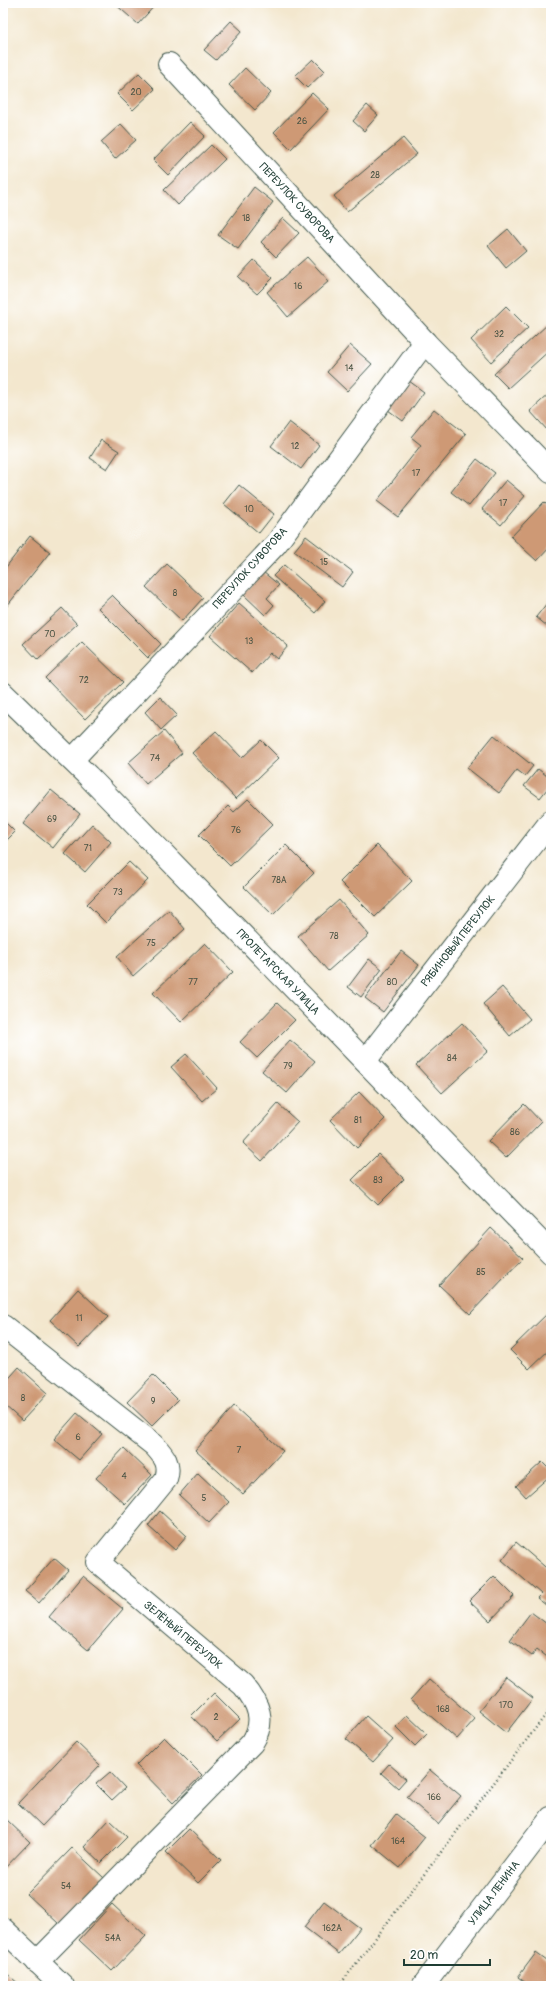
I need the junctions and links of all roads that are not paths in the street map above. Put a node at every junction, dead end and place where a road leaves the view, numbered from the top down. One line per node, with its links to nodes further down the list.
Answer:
1 (169, 64): 2 (street, ПЕРЕУЛОК СУВОРОВА)
2 (425, 342): 3 (street, ПЕРЕУЛОК СУВОРОВА); 5 (street, ПЕРЕУЛОК СУВОРОВА)
3 (551, 472)
4 (3, 693): 5 (street, ПРОЛЕТАРСКАЯ УЛИЦА)
5 (72, 760): 7 (street, ПРОЛЕТАРСКАЯ УЛИЦА)
6 (551, 821): 7 (street, РЯБИНОВЫЙ ПЕРЕУЛОК)
7 (365, 1061): 8 (street, ПРОЛЕТАРСКАЯ УЛИЦА)
8 (551, 1253)
9 (3, 1326): 12 (street, ЗЕЛЁНЫЙ ПЕРЕУЛОК)
10 (551, 1818): 14 (street, УЛИЦА ЛЕНИНА)
11 (3, 1929): 12 (street)
12 (37, 1962): 13 (street)
13 (63, 1986)
14 (423, 1986)

